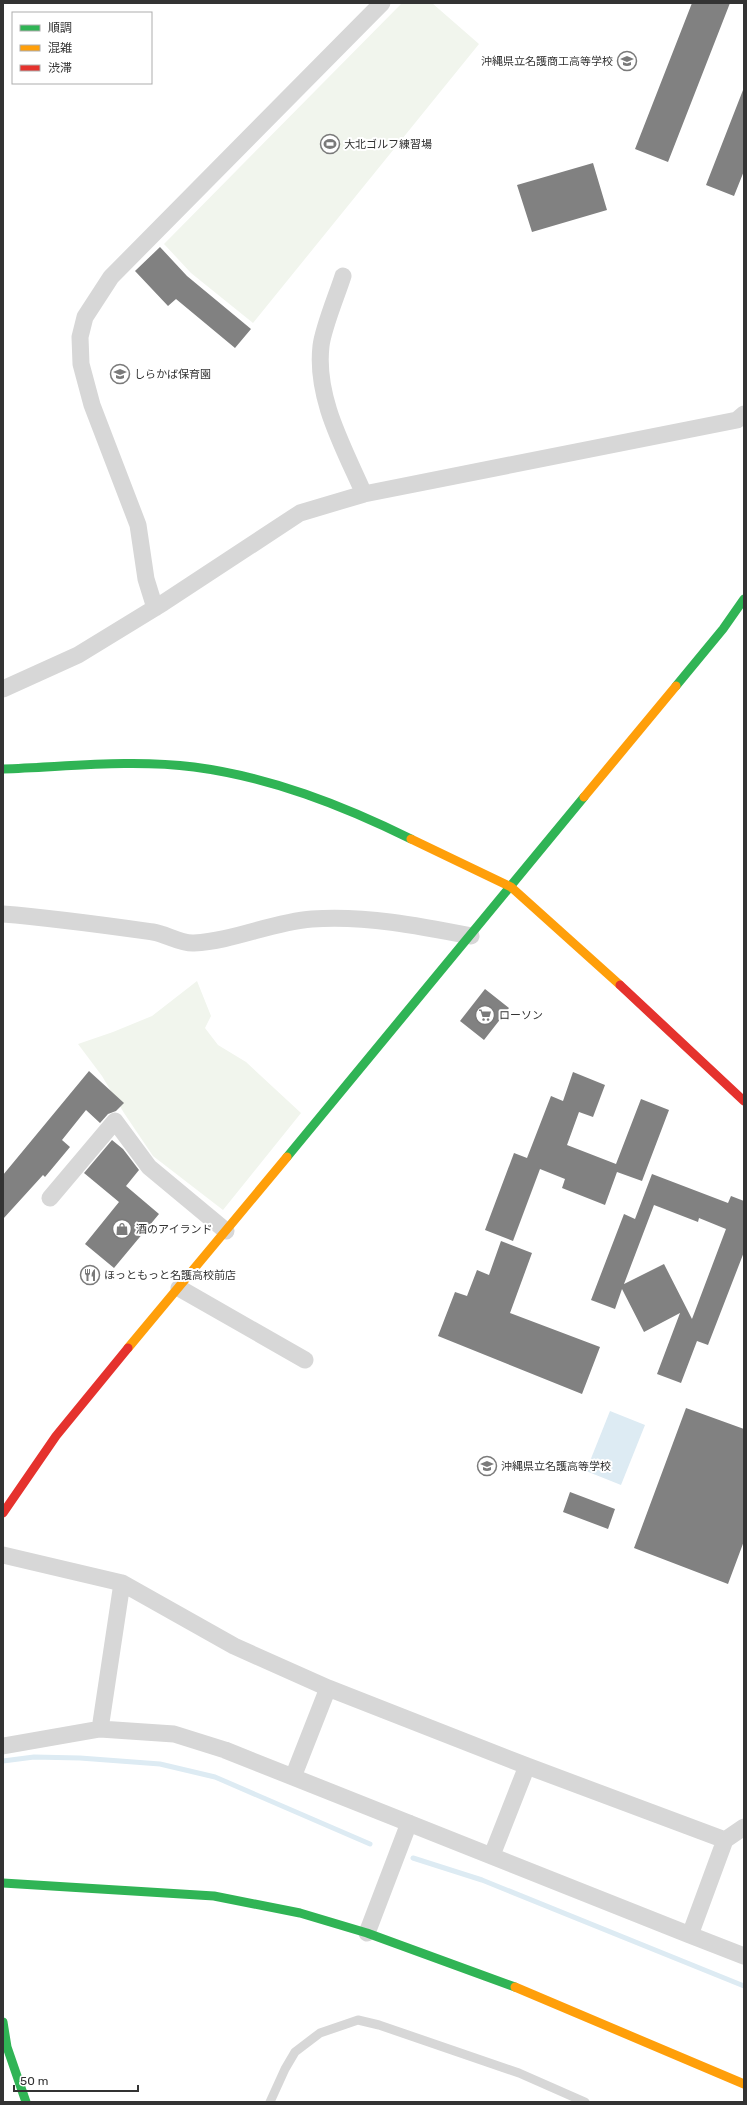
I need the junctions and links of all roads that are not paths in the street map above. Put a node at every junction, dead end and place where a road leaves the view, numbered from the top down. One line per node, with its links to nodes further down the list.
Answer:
1 (382, 3): 6 (street)
2 (343, 276): 4 (street)
3 (744, 414): 4 (street)
4 (364, 494): 6 (street)
5 (744, 599): 9 (street)
6 (155, 608): 7 (street)
7 (3, 689)
8 (3, 769): 9 (street)
9 (511, 887): 11 (street); 12 (street)
10 (3, 914): 11 (street)
11 (471, 936): 14 (street)
12 (744, 1101)
13 (50, 1198): 14 (street)
14 (226, 1231): 15 (street)
15 (179, 1288): 16 (street); 17 (street)
16 (305, 1360)
17 (3, 1513)
18 (3, 1555): 19 (street)
19 (122, 1583): 20 (street); 21 (street)
20 (328, 1688): 23 (street); 24 (street)
21 (100, 1729): 22 (street); 24 (street)
22 (3, 1746)
23 (527, 1766): 27 (street); 28 (street)
24 (293, 1777): 25 (street)
25 (409, 1823): 28 (street); 30 (street)
26 (744, 1827): 27 (street)
27 (725, 1840): 31 (street)
28 (492, 1855): 31 (street)
29 (3, 1884): 30 (street)
30 (367, 1933): 34 (street)
31 (690, 1935): 32 (street)
32 (744, 1956)
33 (3, 2022): 35 (street)
34 (744, 2084)
35 (26, 2102)
36 (270, 2102): 37 (lane)
37 (585, 2102)

